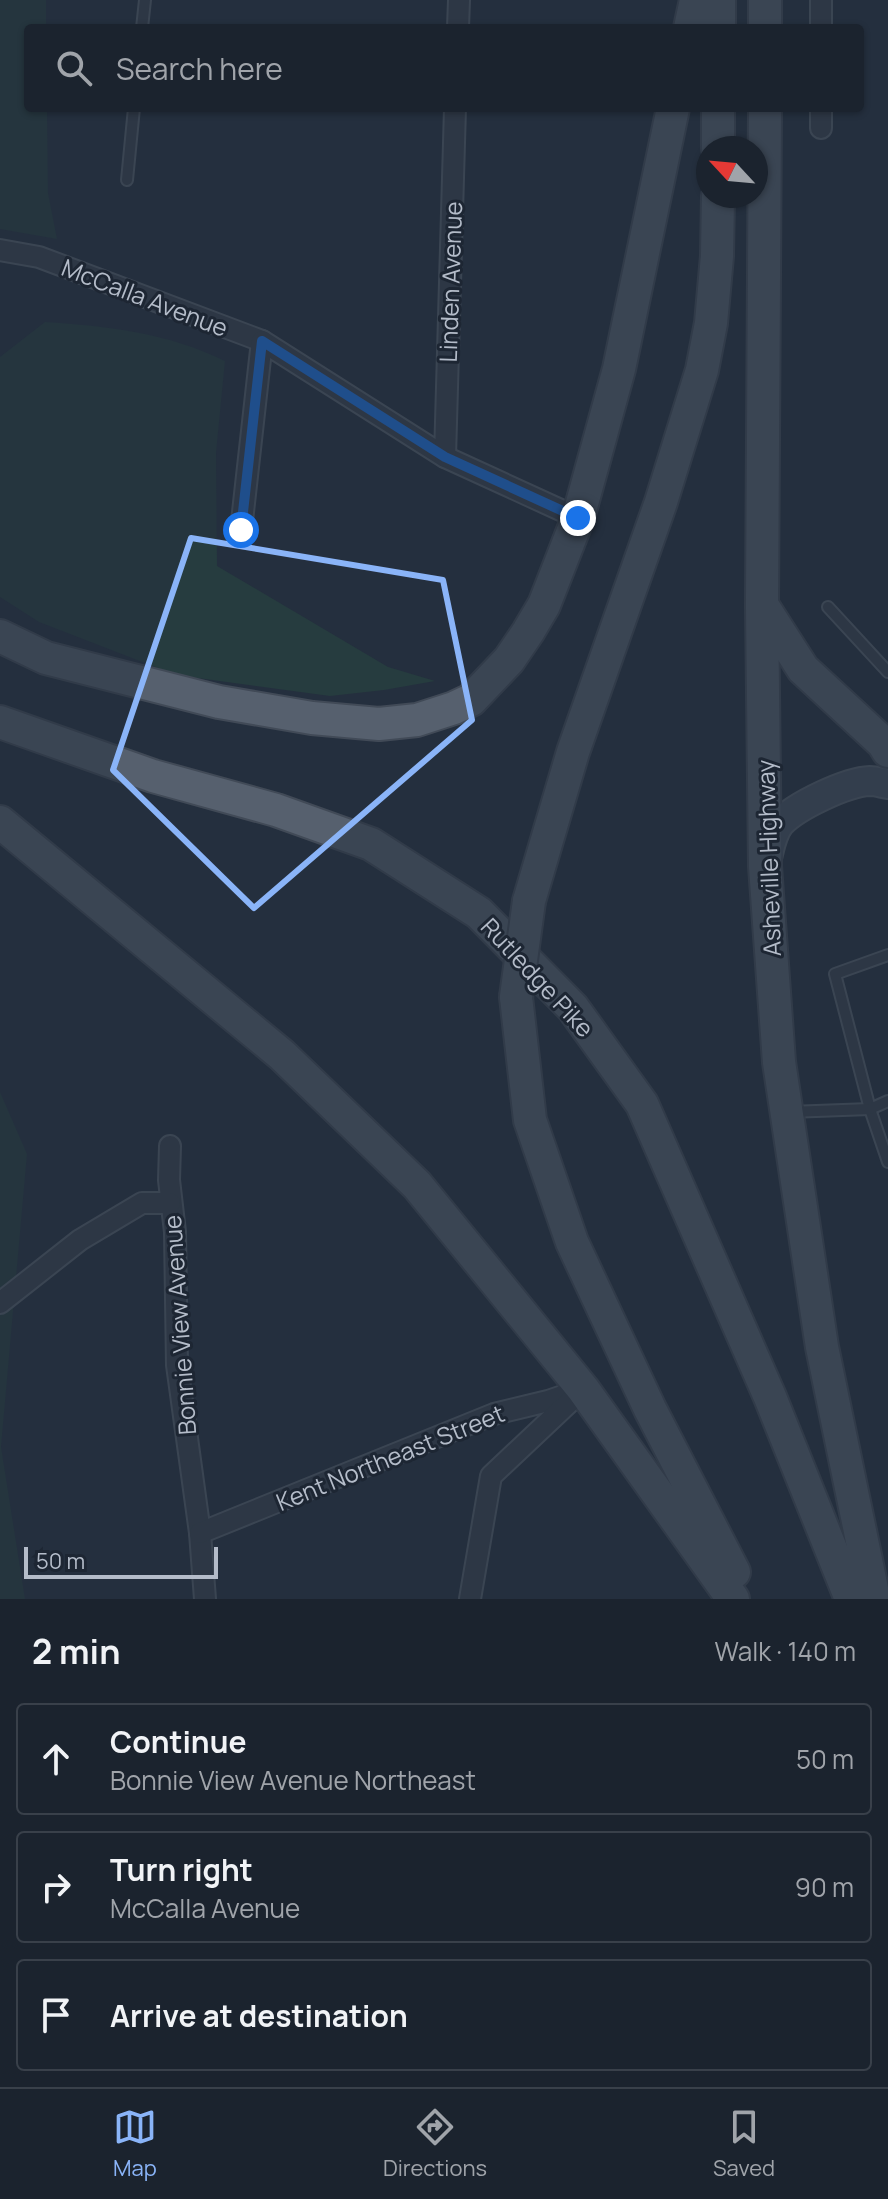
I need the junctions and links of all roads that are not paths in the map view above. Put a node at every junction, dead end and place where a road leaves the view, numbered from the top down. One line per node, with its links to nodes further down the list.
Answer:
1 (145, 0): 7 (lane)
2 (459, 0): 8 (street)
3 (696, 0): 9 (main road)
4 (719, 0): 10 (main road)
5 (765, 0): 11 (main road)
6 (821, 0): 12 (street)
7 (142, 24)
8 (458, 24)
9 (691, 24)
10 (719, 24)
11 (765, 24)
12 (821, 24)
13 (134, 112): 19 (lane)
14 (455, 112): 23 (street, Linden Avenue)
15 (672, 112): 24 (main road)
16 (718, 112): 18 (main road)
17 (765, 112): 26 (main road, Asheville Highway)
18 (718, 136)
19 (127, 180)
20 (718, 208): 49 (main road, bridge)
21 (0, 250): 22 (street, McCalla Avenue)
22 (262, 341): 23 (street, McCalla Avenue); 25 (street)
23 (445, 457): 24 (street, McCalla Avenue)
24 (578, 518): 28 (main road)
25 (241, 530)
26 (762, 605): 31 (main road); 34 (main road, Asheville Highway)
27 (828, 607): 29 (lane)
28 (0, 636)
29 (888, 672)
30 (0, 722): 50 (main road, Rutledge Pike)
31 (888, 751)
32 (888, 784): 34 (street)
33 (0, 822): 43 (main road)
34 (765, 866): 38 (main road, Asheville Highway)
35 (888, 955): 37 (lane)
36 (888, 1101): 37 (lane)
37 (870, 1109): 38 (lane); 40 (lane)
38 (787, 1112): 51 (main road, Asheville Highway)
39 (170, 1146): 41 (street, Bonnie View Avenue)
40 (888, 1162)
41 (170, 1203): 42 (street); 44 (street, Bonnie View Avenue)
42 (0, 1303)
43 (583, 1389): 44 (street, Kent Northeast Street); 47 (street); 48 (main road)
44 (200, 1533): 46 (street, Bonnie View Avenue)
45 (888, 1595): 51 (street)
46 (205, 1599)
47 (470, 1599)
48 (733, 1599)
49 (748, 1599)
50 (851, 1599)
51 (875, 1599)

